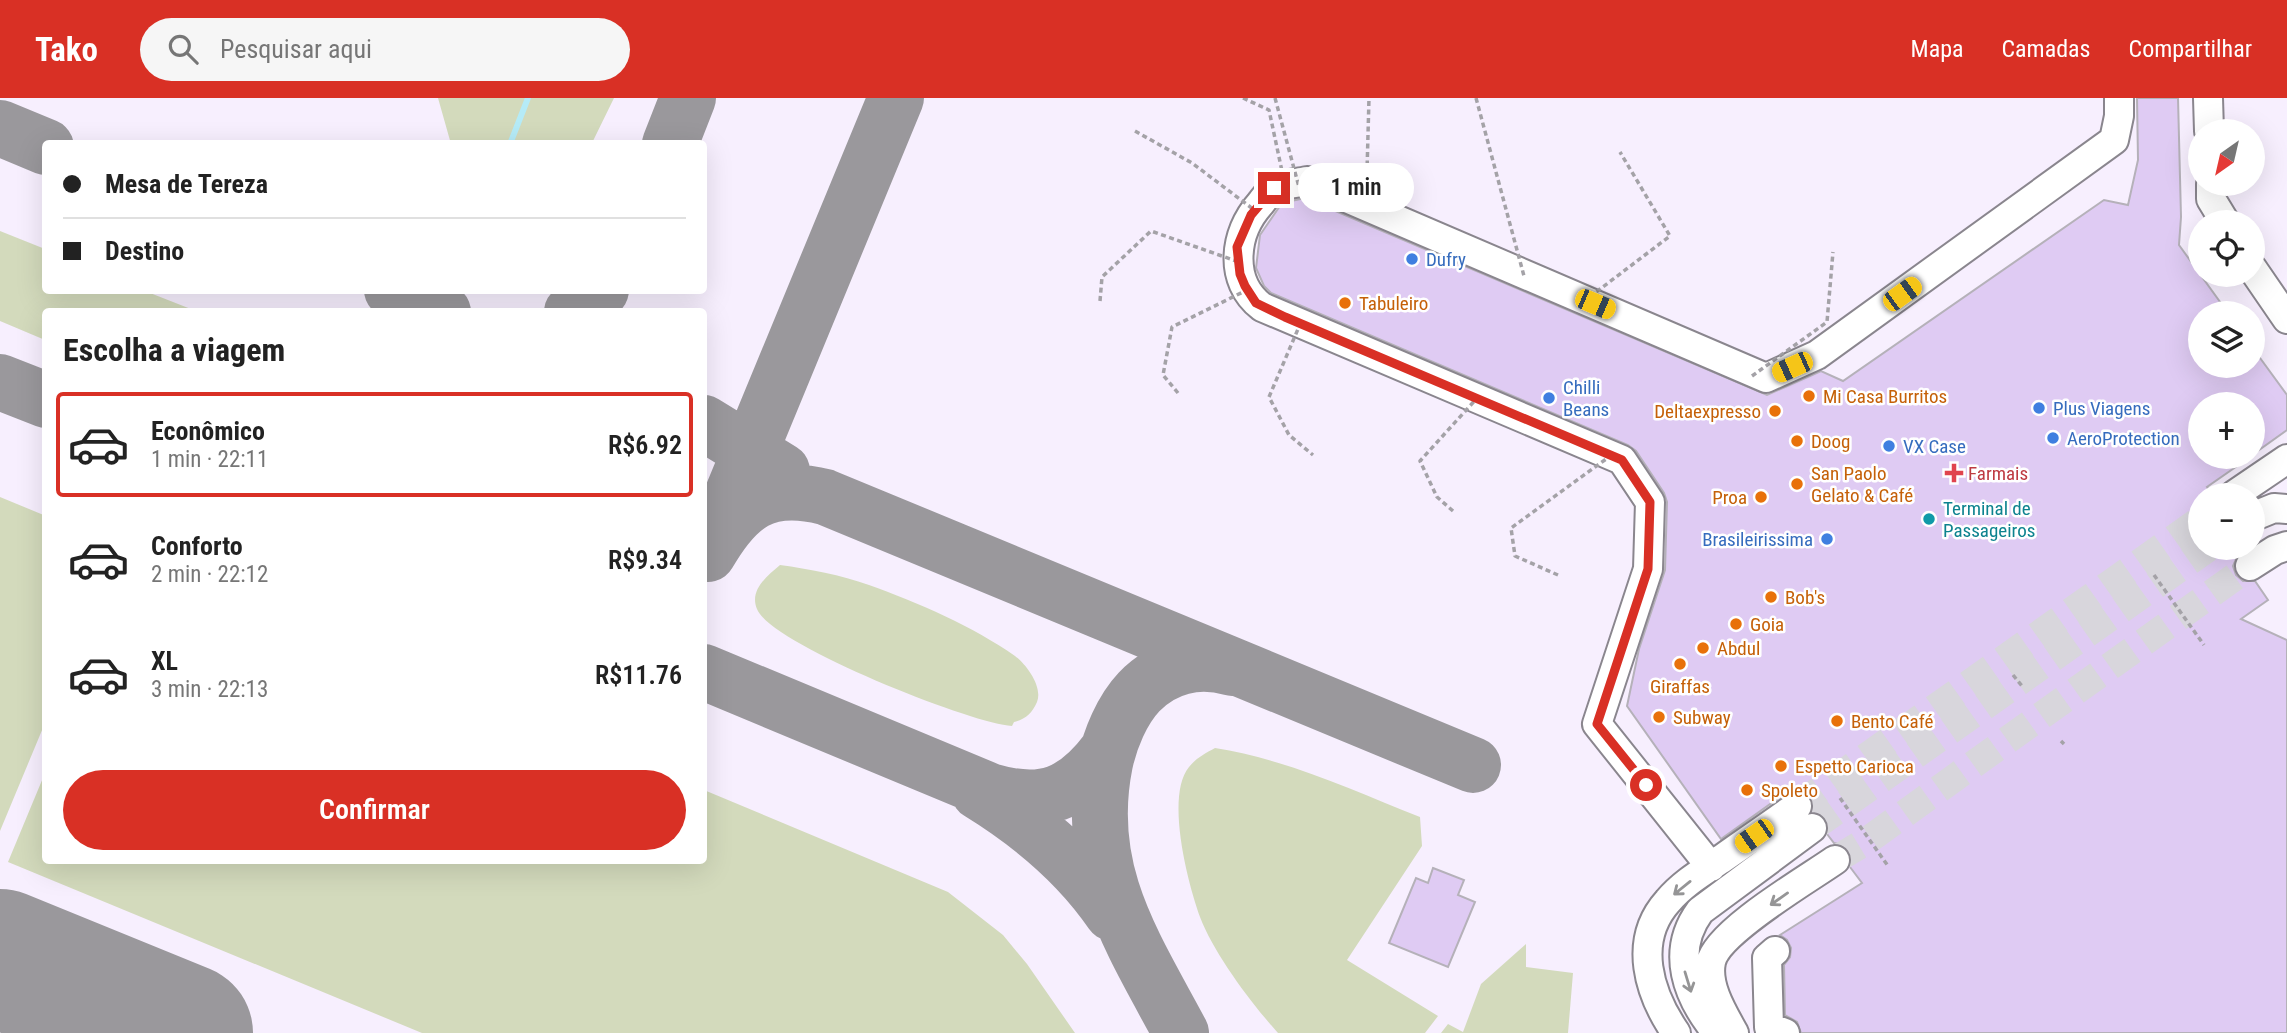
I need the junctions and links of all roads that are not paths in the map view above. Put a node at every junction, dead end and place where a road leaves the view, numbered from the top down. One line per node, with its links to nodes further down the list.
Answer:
1 (2119, 98): 13 (lane)
2 (2208, 98): 3 (lane)
3 (2209, 119)
4 (2265, 287): 5 (lane)
5 (2287, 319)
6 (2287, 459): 7 (lane)
7 (2252, 483)
8 (2287, 509): 9 (lane)
9 (2265, 512)
10 (2287, 546): 11 (lane)
11 (2250, 566)
12 (1835, 860): 17 (lane, one-way to 17)
13 (1711, 867): 15 (lane, one-way to 15); 16 (lane, one-way to 16)
14 (1775, 951): 18 (lane)
15 (1676, 1033)
16 (1717, 1033)
17 (1734, 1033)
18 (1784, 1033)

